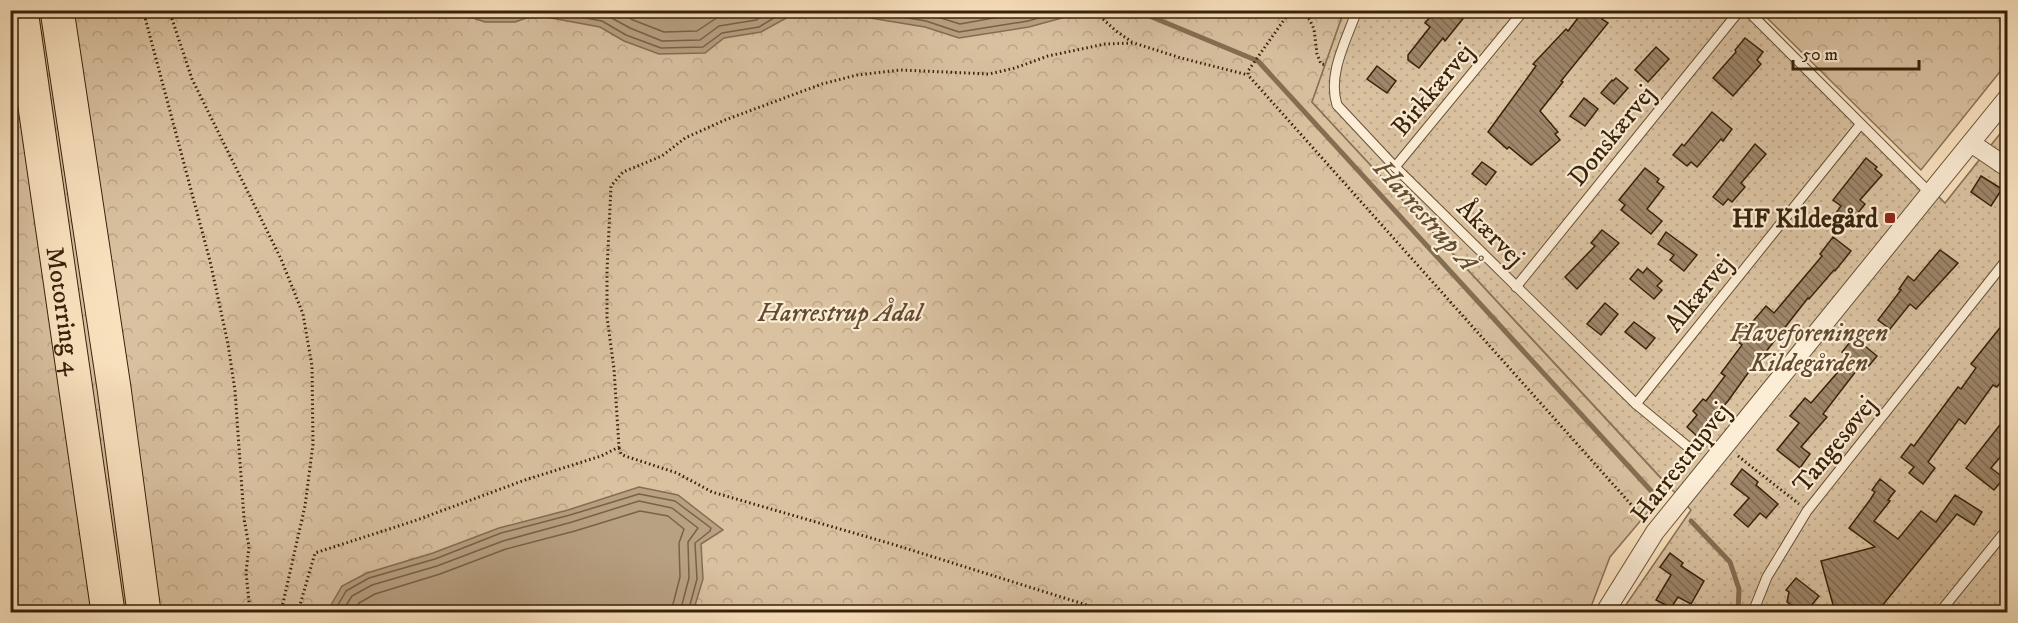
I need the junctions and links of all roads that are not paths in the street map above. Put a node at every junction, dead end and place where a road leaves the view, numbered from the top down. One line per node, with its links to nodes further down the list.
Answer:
1 (21, 10): 19 (highway, Motorring 4)
2 (57, 10): 15 (highway, Motorring 4)
3 (1357, 10): 10 (lane, Åkærvej)
4 (1524, 10): 10 (lane, Birkkærvej)
5 (1740, 10): 14 (lane, Donskærvej)
6 (1747, 10): 8 (lane)
7 (2007, 98): 9 (street, Harrestrupvej)
8 (1860, 125): 12 (lane); 16 (lane, Alkærvej)
9 (1971, 143): 11 (street); 12 (street, Harrestrupvej)
10 (1395, 167): 14 (lane, Åkærvej)
11 (2007, 168)
12 (1930, 194): 22 (street, Harrestrupvej)
13 (2007, 258): 23 (lane, Tangesøvej)
14 (1516, 287): 16 (lane, Åkærvej)
15 (114, 388): 20 (highway, Motorring 4); 21 (highway)
16 (1635, 404): 17 (lane, Åkærvej)
17 (1693, 451)
18 (2007, 528): 24 (lane)
19 (108, 612)
20 (144, 612)
21 (161, 612)
22 (1605, 612)
23 (1756, 612)
24 (1940, 612)

